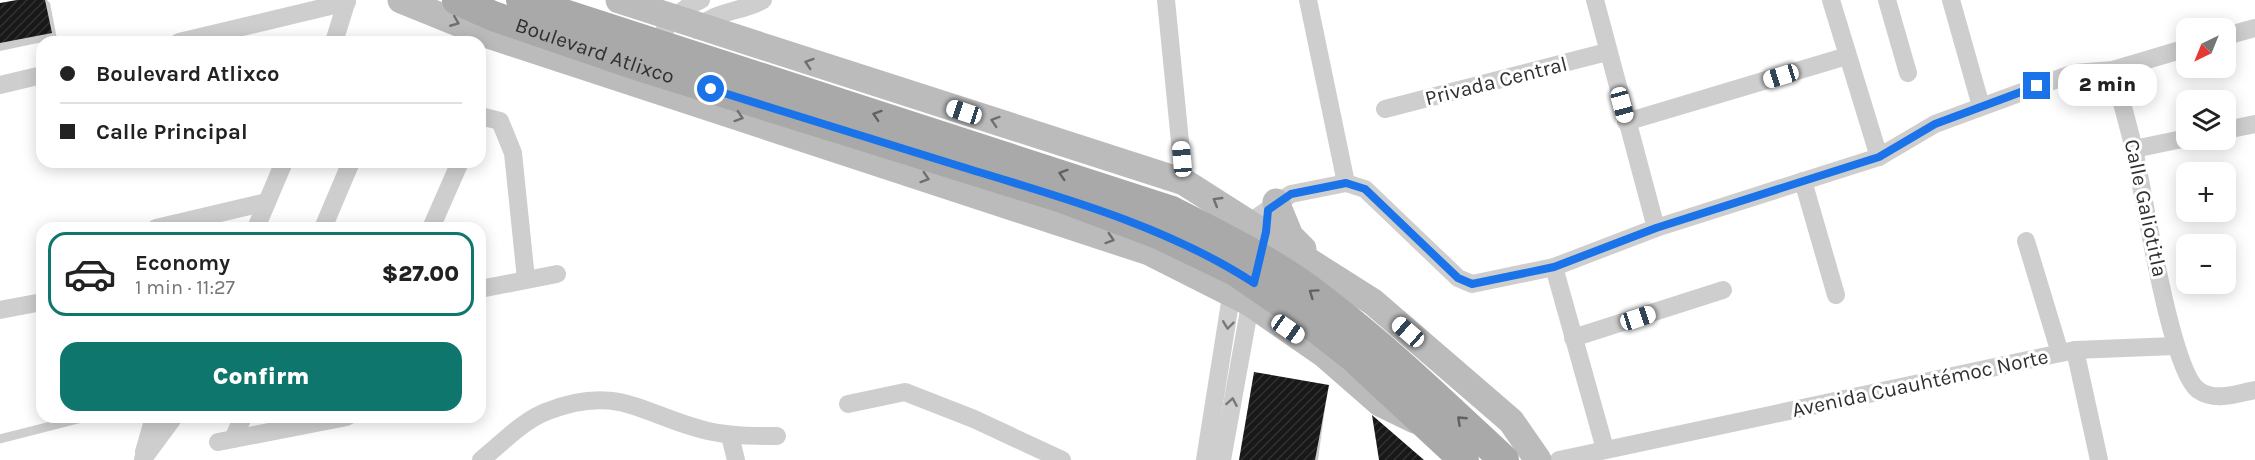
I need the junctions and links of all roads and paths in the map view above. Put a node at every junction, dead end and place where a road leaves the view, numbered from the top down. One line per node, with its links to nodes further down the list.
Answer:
1 (401, 0): 22 (street, one-way to 22)
2 (457, 0): 22 (main road, Boulevard Atlixco)
3 (521, 0): 22 (main road)
4 (619, 0): 22 (street)
5 (701, 0): 22 (street)
6 (763, 0): 14 (street)
7 (1166, 0): 40 (street)
8 (1308, 0): 41 (street)
9 (1595, 0): 20 (street)
10 (1831, 0): 21 (street)
11 (1887, 0): 24 (street)
12 (1952, 0): 27 (street)
13 (347, 1): 17 (street); 18 (street)
14 (699, 28): 22 (street); 40 (street, one-way to 14)
15 (2255, 28): 16 (street)
16 (2236, 33)
17 (204, 36)
18 (336, 36)
19 (2176, 51): 23 (street)
20 (1607, 52): 28 (street, Privada Central); 30 (street)
21 (1847, 56): 30 (street); 35 (street)
22 (659, 61): 49 (main road); 49 (street, one-way to 49)
23 (2113, 70): 27 (street); 34 (street, Calle Galiotitla)
24 (1908, 73)
25 (36, 76): 26 (street)
26 (0, 85)
27 (1981, 106): 35 (street)
28 (1385, 109)
29 (486, 118): 52 (street)
30 (1626, 122): 47 (street)
31 (2255, 124): 32 (street)
32 (2236, 128)
33 (2176, 140): 34 (street)
34 (2134, 149): 59 (street, Calle Galiotitla)
35 (1879, 157): 39 (street)
36 (281, 168): 42 (street)
37 (348, 168): 45 (street)
38 (457, 168): 46 (street)
39 (1803, 181): 47 (street); 55 (street)
40 (1184, 182): 49 (street, one-way to 40)
41 (1346, 183): 49 (street); 50 (street)
42 (267, 202): 43 (street); 44 (street)
43 (182, 222)
44 (259, 222)
45 (326, 222)
46 (434, 222)
47 (1656, 228): 50 (street)
48 (2026, 241): 60 (street)
49 (1253, 252): 76 (street, one-way to 76); 77 (street, one-way to 49); 78 (main road); 79 (main road, one-way to 49); 80 (street)
50 (1554, 267): 58 (street)
51 (556, 274): 52 (street)
52 (526, 279): 53 (street)
53 (486, 288)
54 (1723, 290): 58 (street)
55 (1836, 295)
56 (36, 303): 57 (street)
57 (0, 310)
58 (1574, 338): 71 (street)
59 (2175, 346): 60 (street, Avenida Cuauhtémoc Norte); 61 (street)
60 (2067, 352): 71 (street, Avenida Cuauhtémoc Norte); 82 (street)
61 (2255, 390)
62 (848, 404): 75 (street)
63 (63, 423): 70 (lane)
64 (152, 423): 72 (street)
65 (170, 423): 72 (street)
66 (239, 423): 67 (street)
67 (317, 423)
68 (730, 436): 69 (street); 73 (street); 74 (street)
69 (777, 436)
70 (0, 439)
71 (1605, 449): 81 (street, Avenida Cuauhtémoc Norte)
72 (143, 459)
73 (481, 460)
74 (736, 460)
75 (1062, 460)
76 (1205, 460)
77 (1222, 460)
78 (1464, 460)
79 (1504, 460)
80 (1538, 460)
81 (1559, 460)
82 (2099, 460)

